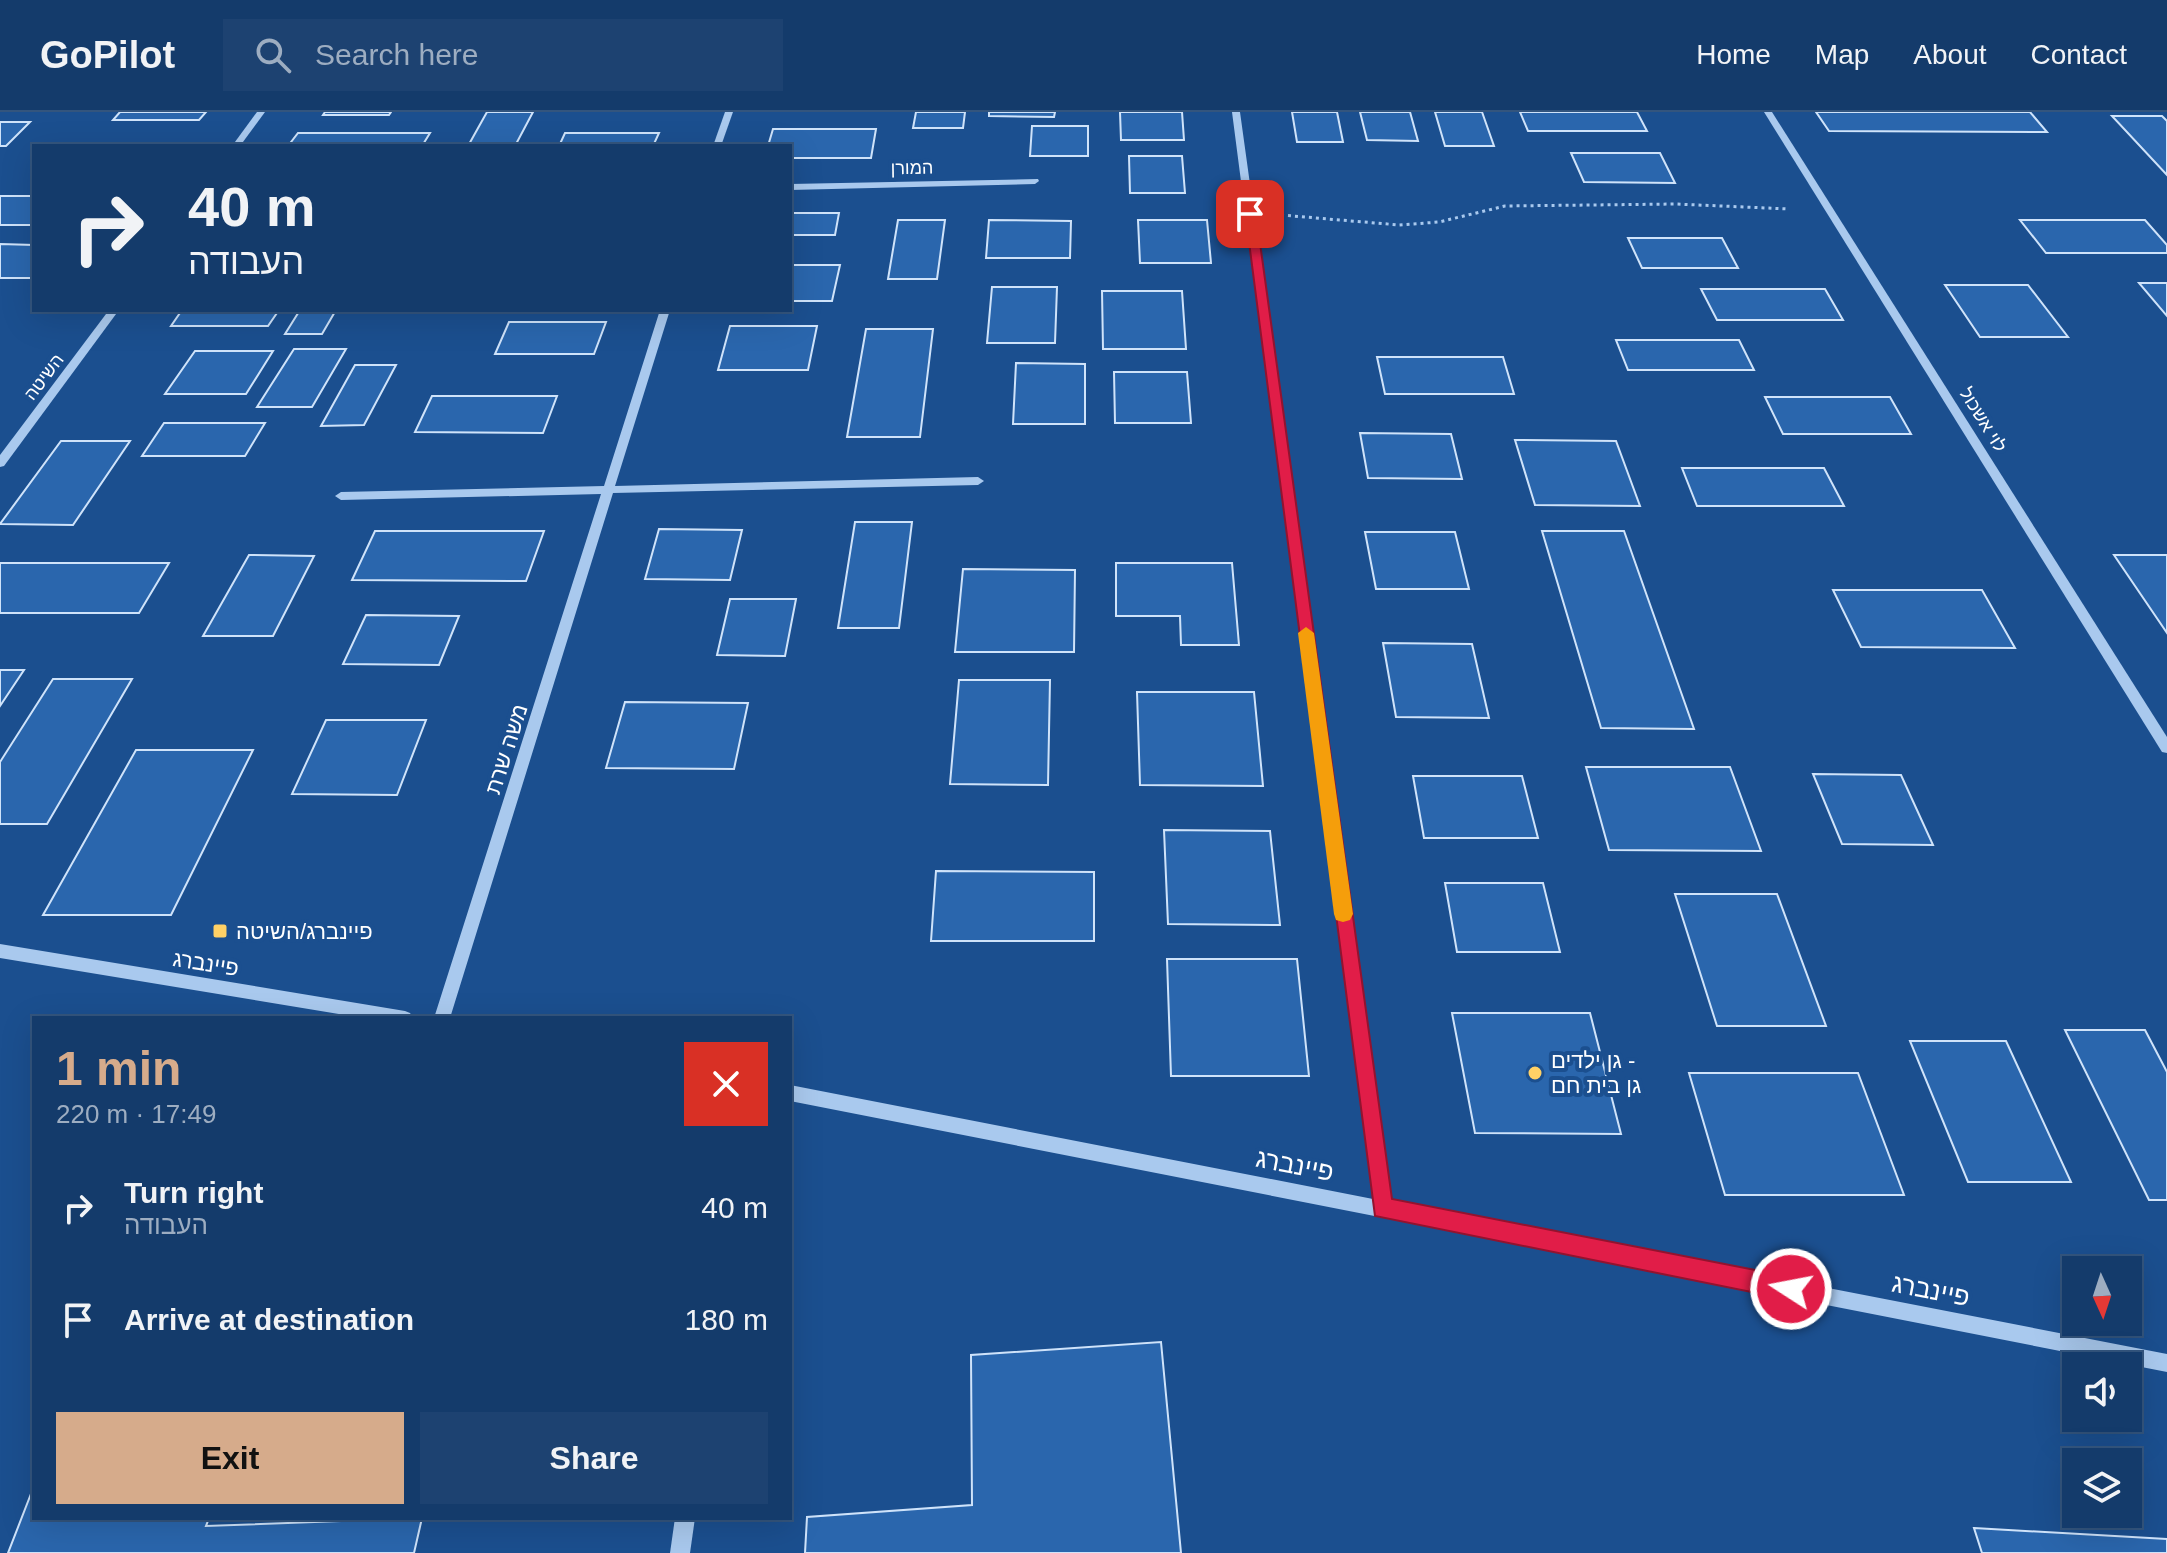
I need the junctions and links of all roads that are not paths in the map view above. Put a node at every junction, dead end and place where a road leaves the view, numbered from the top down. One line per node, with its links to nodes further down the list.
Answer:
1 (261, 112): 5 (street)
2 (729, 112): 6 (street)
3 (1236, 112): 20 (street)
4 (1768, 112): 15 (street, לוי אשכול)
5 (237, 144)
6 (718, 144)
7 (1035, 181): 8 (street, המורן)
8 (792, 187)
9 (113, 312): 11 (street, השיטה)
10 (664, 312): 13 (street, משה שרת)
11 (0, 463)
12 (978, 481): 13 (street)
13 (608, 491): 14 (street); 18 (street, משה שרת)
14 (341, 496)
15 (2167, 748)
16 (0, 951): 17 (street, פיינברג)
17 (393, 1016)
18 (443, 1016)
19 (792, 1093): 20 (street, פיינברג)
20 (1383, 1209): 21 (street, פיינברג)
21 (2167, 1363)
22 (685, 1520): 23 (street)
23 (680, 1553)

